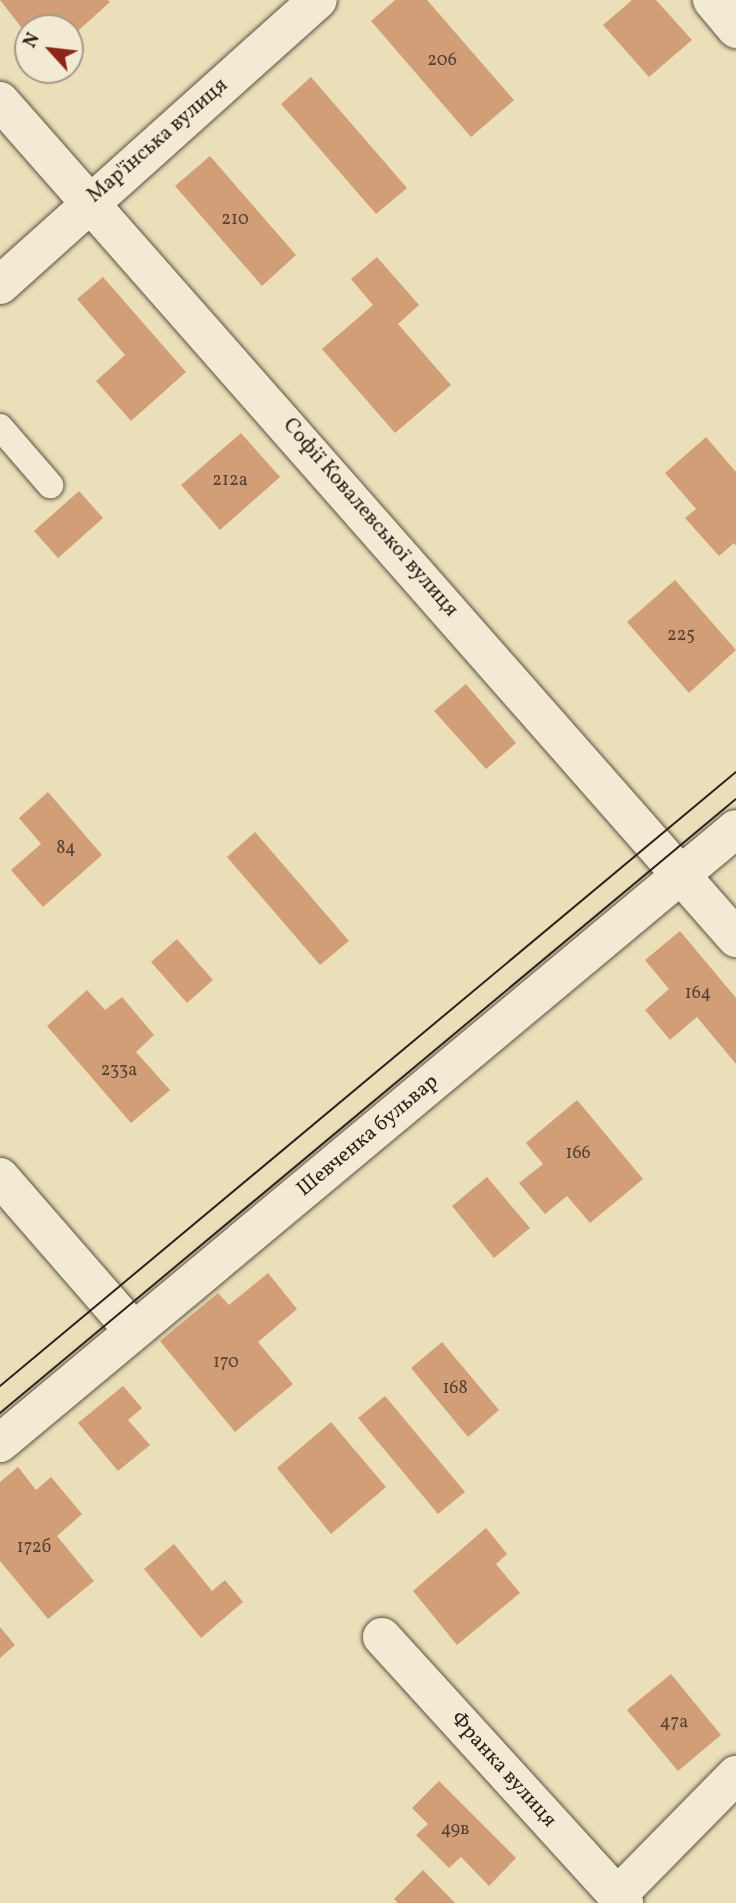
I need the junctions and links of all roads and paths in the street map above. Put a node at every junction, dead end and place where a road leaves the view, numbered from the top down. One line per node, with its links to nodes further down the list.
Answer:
1 (318, 0): 5 (street, Мар'їнська вулиця)
2 (712, 0): 3 (street)
3 (736, 29)
4 (0, 101): 5 (street, Софії Ковалевської вулиця)
5 (90, 200): 6 (street, Мар'їнська вулиця); 10 (street, Софії Ковалевської вулиця)
6 (0, 285)
7 (0, 427): 8 (lane)
8 (50, 485)
9 (736, 829): 10 (street, Шевченка бульвар)
10 (682, 874): 11 (street, Софії Ковалевської вулиця); 13 (street, Шевченка бульвар)
11 (736, 938)
12 (0, 1177): 13 (street)
13 (134, 1331): 14 (street, Шевченка бульвар)
14 (0, 1443)
15 (382, 1637): 17 (street, Франка вулиця)
16 (736, 1775): 17 (street)
17 (620, 1899)

